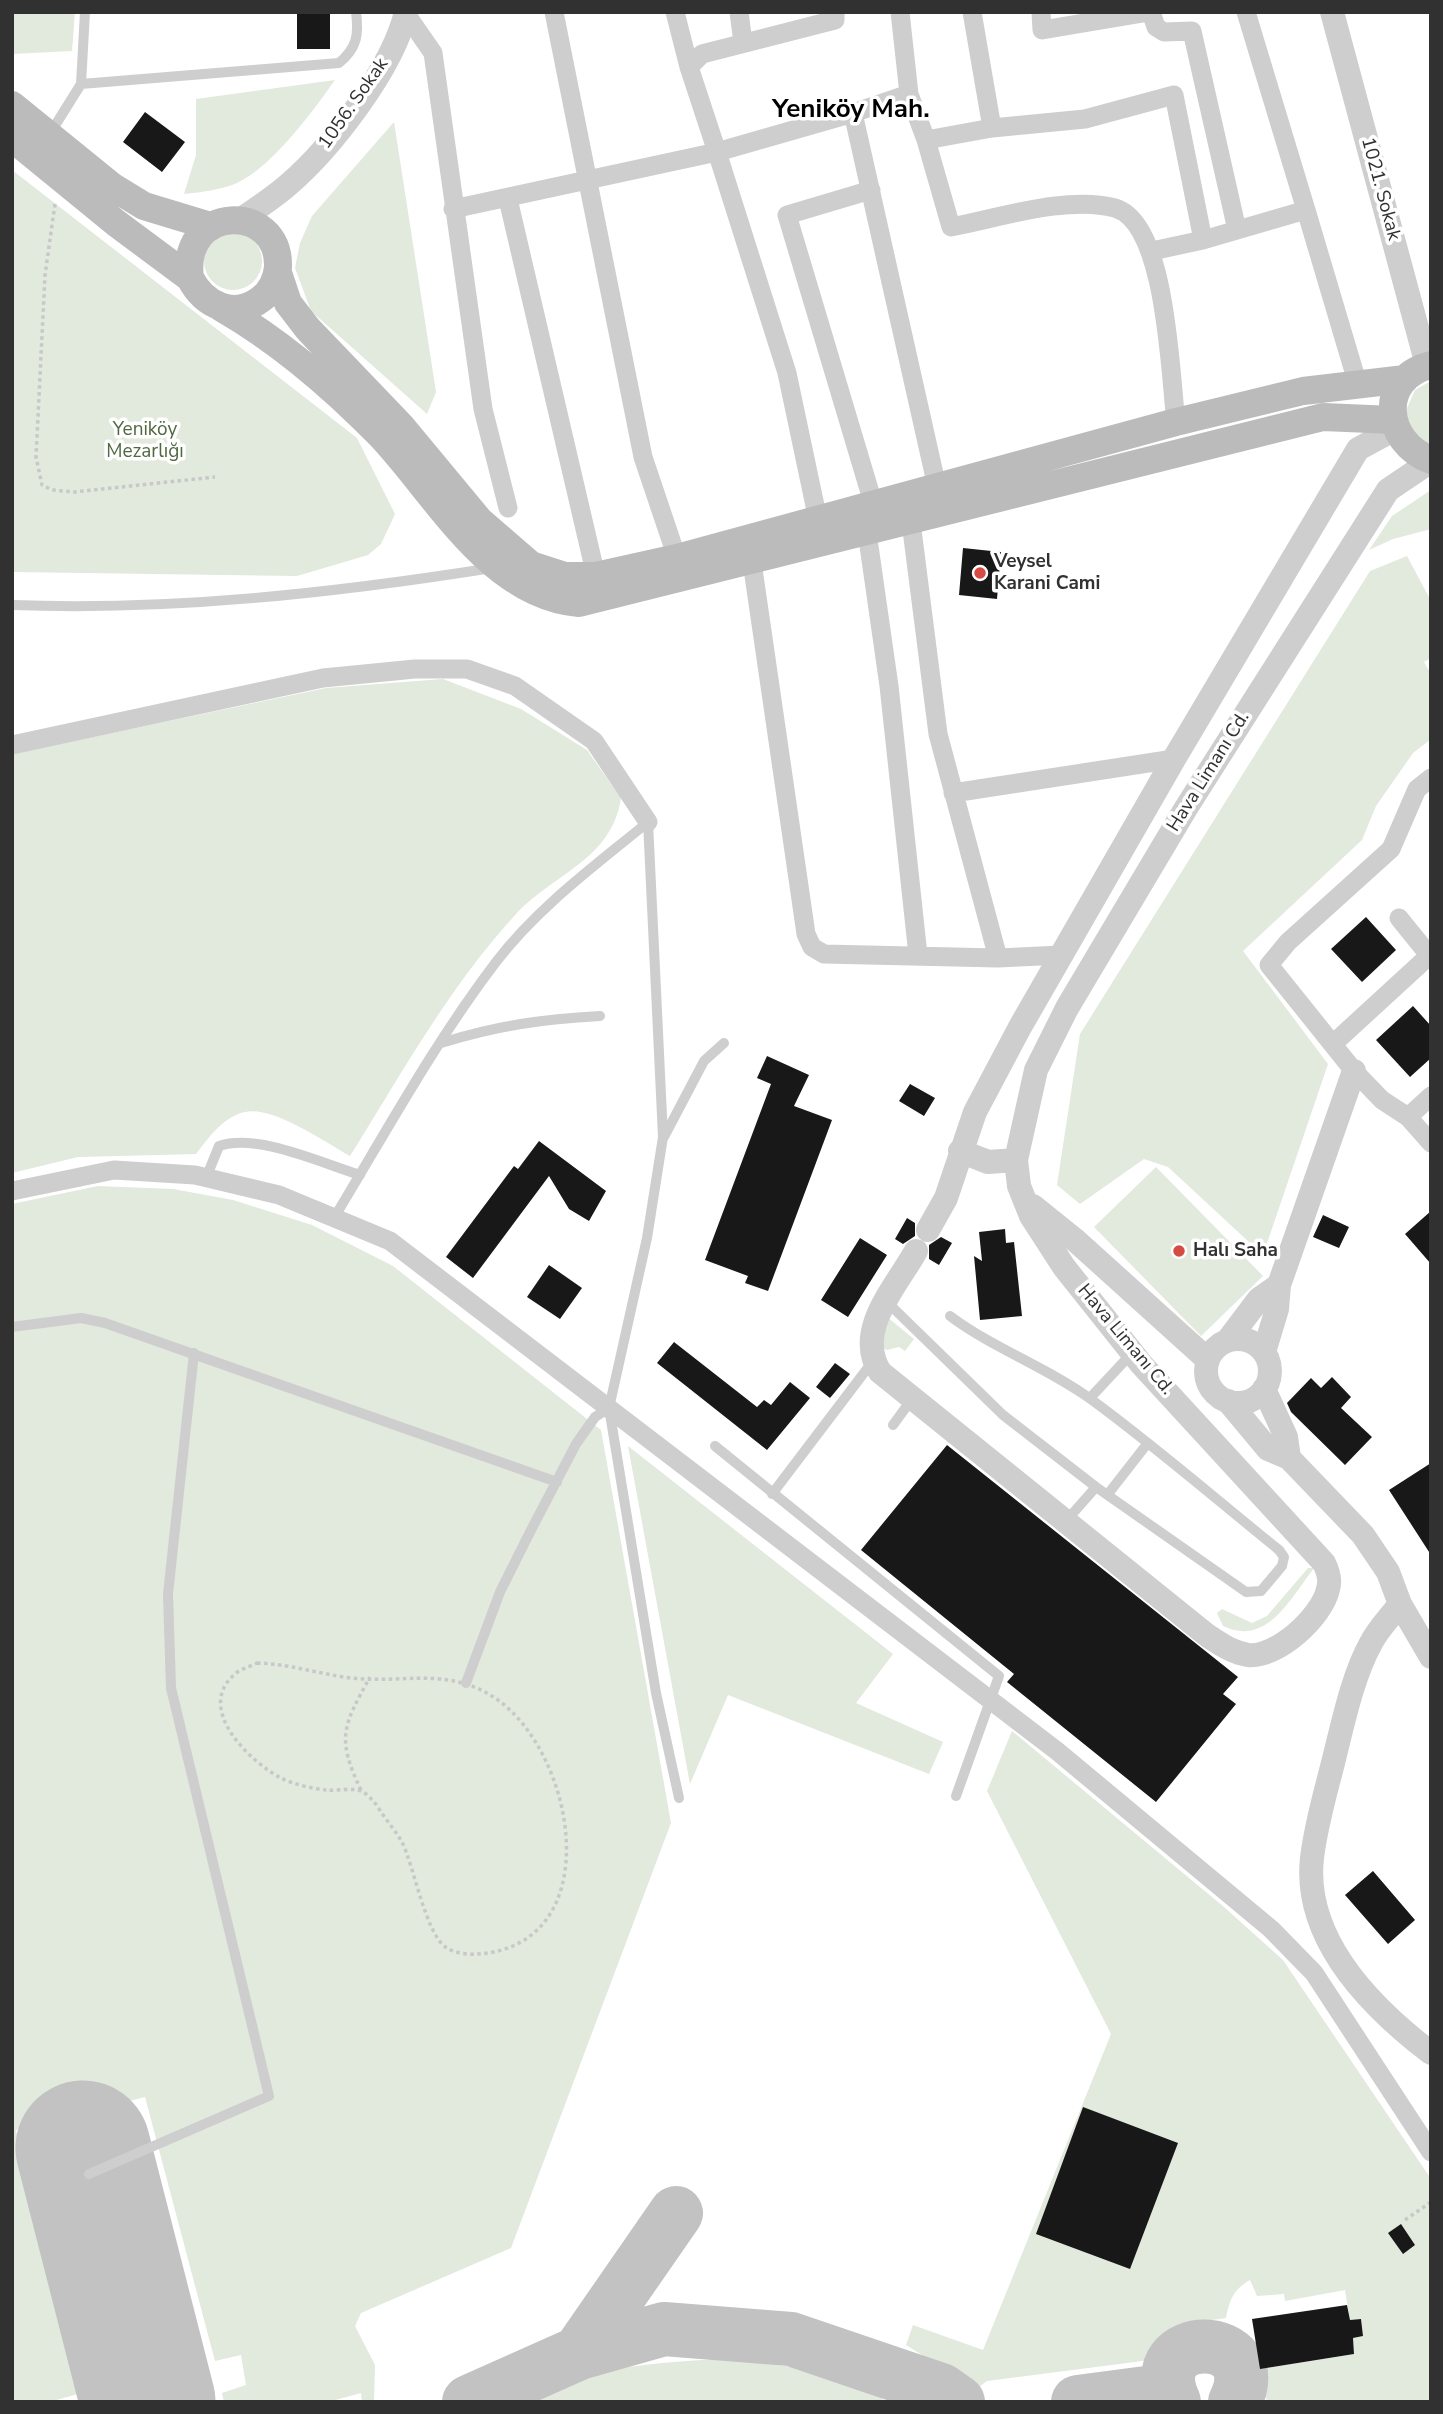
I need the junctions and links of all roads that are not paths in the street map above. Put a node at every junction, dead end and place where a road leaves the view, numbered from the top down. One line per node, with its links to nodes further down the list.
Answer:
1 (85, 12): 16 (lane)
2 (356, 12): 16 (lane)
3 (554, 12): 25 (street)
4 (675, 12): 15 (street)
5 (739, 12): 14 (street)
6 (835, 12): 14 (street)
7 (901, 12): 17 (street)
8 (972, 12): 20 (street)
9 (1041, 12): 10 (street)
10 (1150, 12): 33 (street)
11 (1246, 12): 30 (street)
12 (1332, 12): 40 (street, 1021. Sokak)
13 (406, 13): 26 (street, 1056. Sokak); 29 (street)
14 (744, 43): 15 (street)
15 (689, 67): 24 (street)
16 (81, 84): 21 (lane)
17 (909, 94): 19 (street); 23 (street)
18 (12, 105): 21 (main road)
19 (853, 113): 24 (street); 27 (street)
20 (992, 128): 23 (street); 35 (street)
21 (48, 137): 32 (main road)
22 (12, 138): 38 (main road)
23 (926, 140): 36 (street)
24 (717, 152): 25 (street); 48 (street)
25 (589, 182): 28 (street); 50 (street)
26 (287, 186): 31 (street); 34 (street)
27 (871, 190): 45 (street); 47 (street)
28 (508, 199): 29 (street); 53 (street)
29 (453, 209): 46 (street)
30 (1306, 210): 33 (street); 41 (street)
31 (240, 220): 32 (main road); 34 (main road)
32 (210, 226): 38 (main road)
33 (1237, 230): 35 (street)
34 (265, 233): 37 (main road)
35 (1203, 240): 36 (street)
36 (1152, 251): 42 (street)
37 (278, 273): 39 (main road); 53 (main road)
38 (190, 278): 39 (main road)
39 (222, 308): 52 (main road)
40 (1421, 370): 41 (main road); 43 (main road)
41 (1358, 385): 42 (main road)
42 (1176, 422): 45 (main road)
43 (1394, 425): 44 (main road); 49 (main road); 56 (street, Hava Limanı Cd.)
44 (1431, 460): 75 (street, Hava Limanı Cd.)
45 (937, 487): 47 (main road)
46 (508, 508)
47 (870, 519): 48 (main road); 49 (main road); 51 (main road); 61 (street)
48 (818, 520): 50 (main road)
49 (911, 522): 58 (street)
50 (677, 558): 53 (main road)
51 (751, 562): 52 (main road); 61 (street)
52 (499, 567): 54 (lane)
53 (596, 576)
54 (12, 605)
55 (12, 745): 59 (street)
56 (1174, 759): 58 (street); 62 (street, Hava Limanı Cd.)
57 (1431, 778): 67 (street)
58 (953, 793): 64 (street)
59 (648, 822): 68 (lane); 72 (lane)
60 (1399, 918): 63 (street)
61 (918, 955): 64 (street)
62 (1061, 955): 64 (street); 74 (street, Hava Limanı Cd.)
63 (1430, 955): 67 (street)
64 (998, 958)
65 (600, 1016): 68 (lane)
66 (724, 1043): 72 (lane)
67 (1334, 1043): 69 (street)
68 (440, 1044): 76 (lane)
69 (1354, 1071): 71 (street); 81 (street)
70 (1431, 1096): 71 (street)
71 (1408, 1117): 73 (street)
72 (663, 1137): 95 (lane)
73 (1431, 1143)
74 (960, 1151): 75 (street); 82 (street, Hava Limanı Cd.)
75 (1016, 1160): 79 (street, Hava Limanı Cd.)
76 (360, 1175): 77 (lane); 80 (lane)
77 (206, 1178): 78 (street); 80 (street)
78 (12, 1191)
79 (1024, 1199): 86 (street, Hava Limanı Cd.); 89 (street)
80 (334, 1218): 95 (street)
81 (1279, 1285): 85 (street); 87 (street)
82 (887, 1302): 90 (street, Hava Limanı Cd.); 101 (lane)
83 (950, 1316): 93 (lane)
84 (12, 1327): 88 (lane)
85 (1228, 1340): 87 (street); 89 (street)
86 (1132, 1352): 93 (lane); 104 (street, Hava Limanı Cd.)
87 (1264, 1352): 91 (street)
88 (194, 1353): 100 (lane); 113 (lane)
89 (1208, 1360): 94 (street)
90 (873, 1361): 92 (street, Hava Limanı Cd.); 102 (lane)
91 (1264, 1390): 94 (street); 99 (street)
92 (913, 1398): 96 (lane); 104 (street, Hava Limanı Cd.)
93 (1090, 1398): 97 (lane)
94 (1228, 1401): 99 (street)
95 (609, 1408): 100 (lane); 108 (street); 110 (lane)
96 (893, 1425)
97 (1147, 1444): 103 (lane); 103 (lane)
98 (715, 1446): 102 (lane)
99 (1289, 1458): 105 (street)
100 (557, 1482): 107 (lane)
101 (1096, 1487): 103 (lane); 104 (lane)
102 (772, 1494): 108 (lane)
103 (1108, 1494)
104 (1065, 1521)
105 (1400, 1604): 106 (street); 111 (street)
106 (1431, 1657)
107 (466, 1683)
108 (990, 1702): 109 (lane); 112 (street)
109 (956, 1796)
110 (679, 1798)
111 (1431, 2053)
112 (1431, 2152)
113 (89, 2174)

